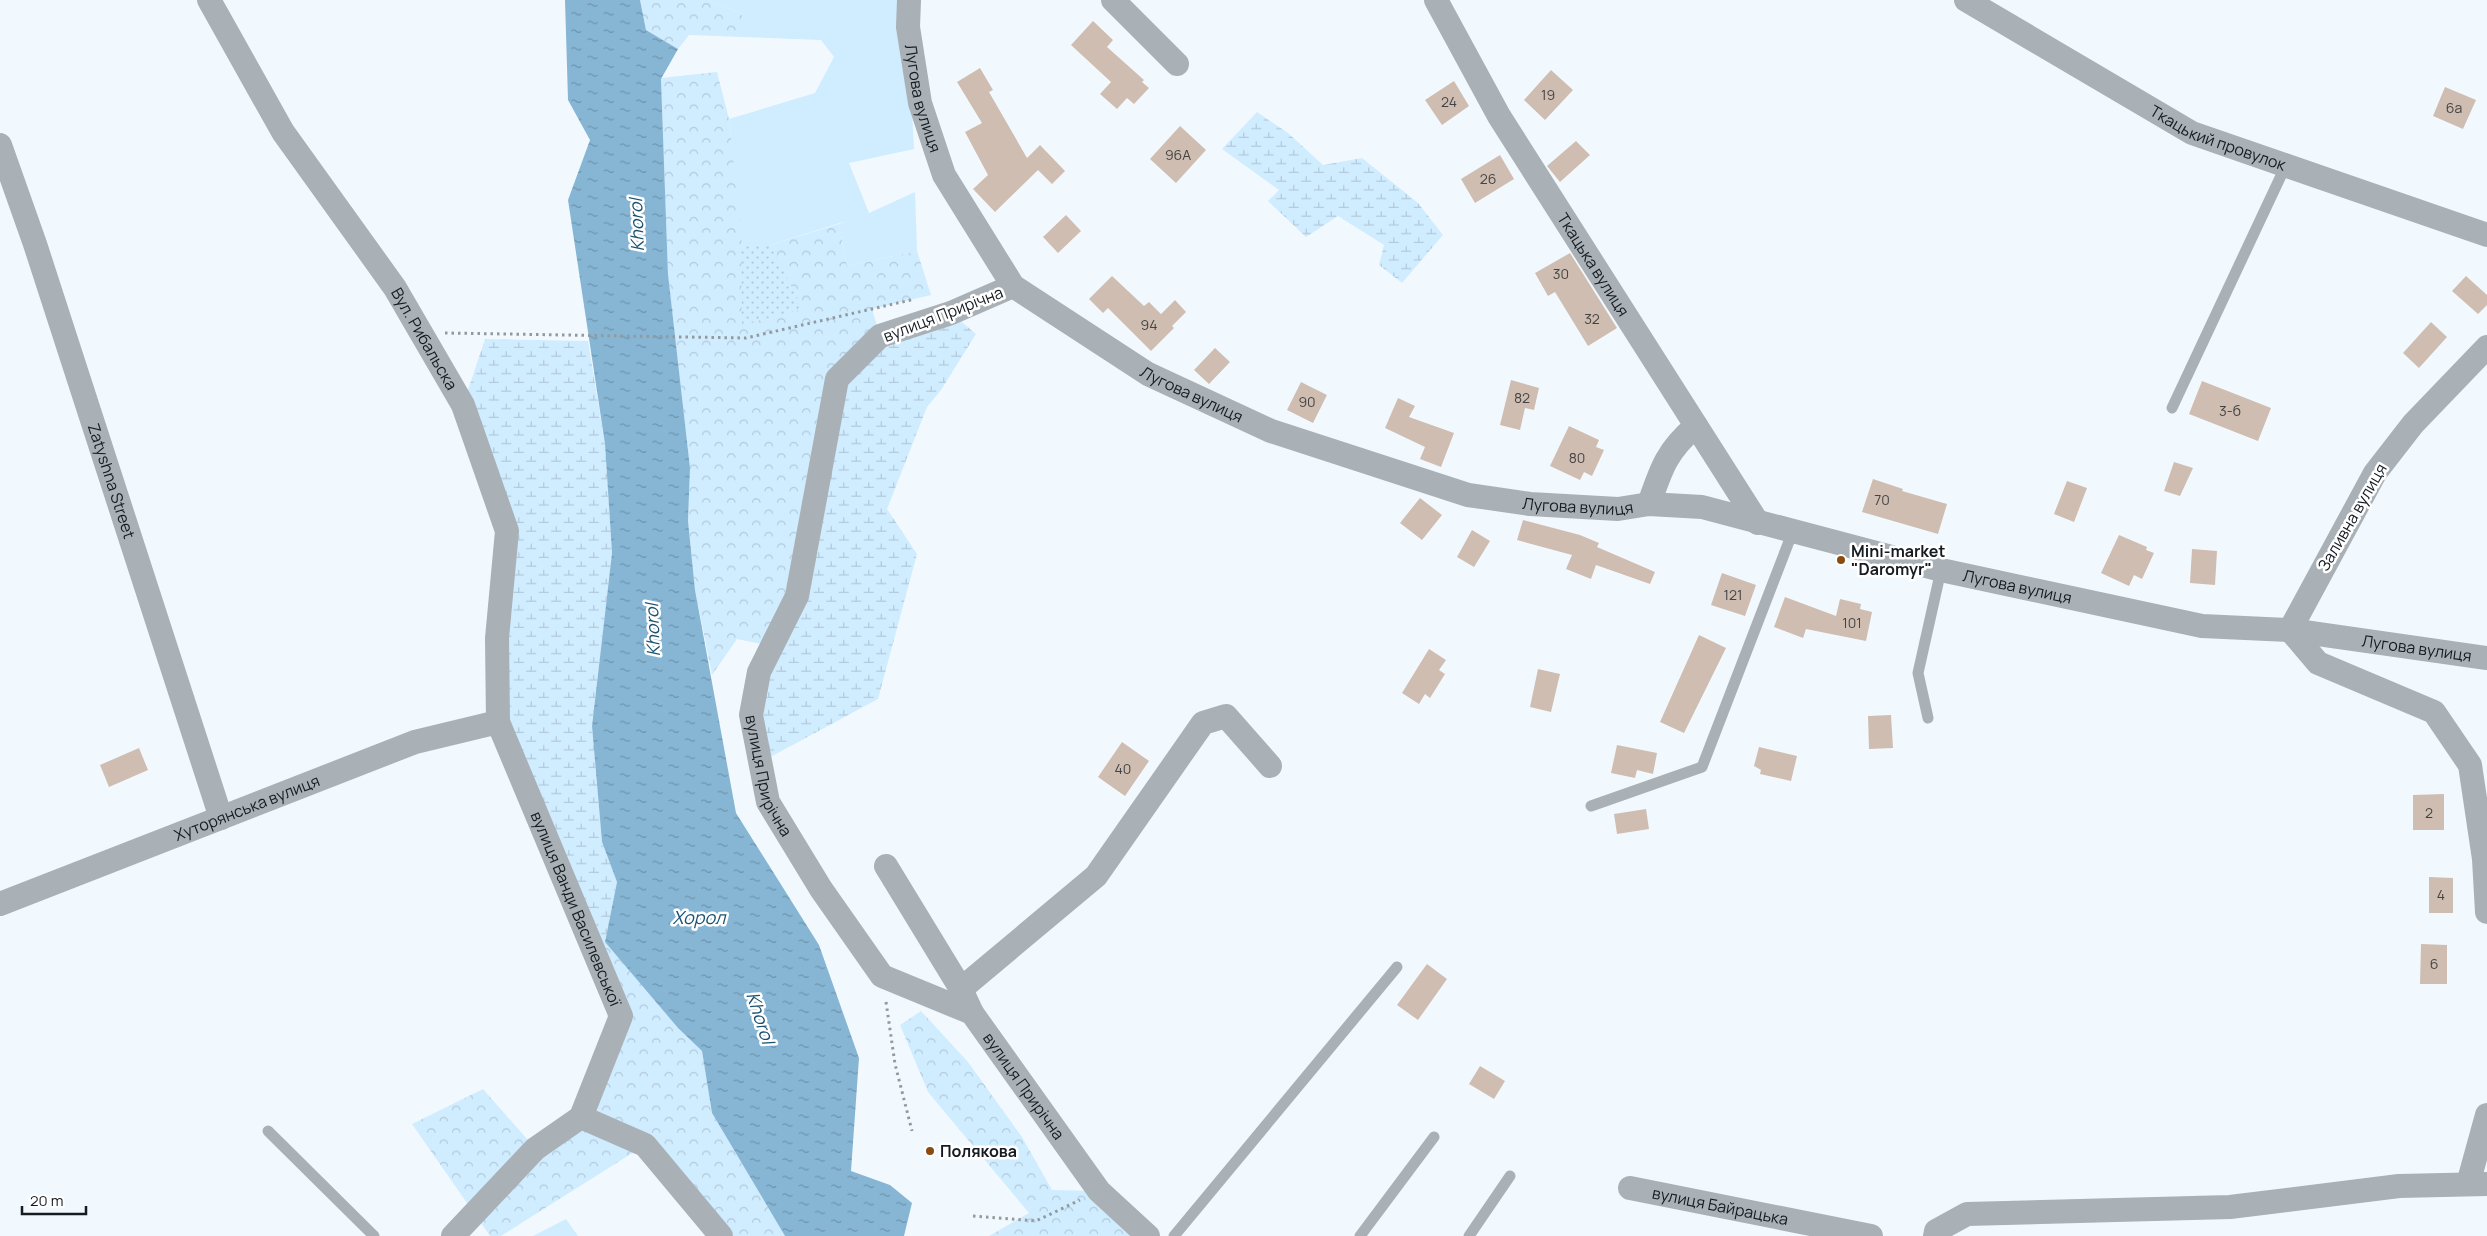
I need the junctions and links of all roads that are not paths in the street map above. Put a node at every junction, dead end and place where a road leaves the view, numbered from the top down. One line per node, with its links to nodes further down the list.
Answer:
1 (209, 0): 21 (street, Вул. Рибальска)
2 (909, 0): 10 (street, Лугова вулиця)
3 (1113, 0): 6 (street)
4 (1436, 0): 13 (street, Ткацька вулиця)
5 (1966, 0): 8 (street, Ткацький провулок)
6 (1177, 64)
7 (0, 145): 24 (street, Zatyshna Street)
8 (2286, 165): 9 (street, Ткацький провулок); 12 (lane)
9 (2487, 235)
10 (1013, 286): 14 (street, Лугова вулиця); 30 (street, вулиця Прирічна)
11 (2487, 347): 18 (street, Заливна вулиця)
12 (2172, 408)
13 (1696, 426): 14 (street); 15 (street, Ткацька вулиця)
14 (1649, 504): 15 (street, Лугова вулиця)
15 (1758, 523): 16 (street, Лугова вулиця)
16 (1793, 531): 17 (street, Лугова вулиця); 23 (lane)
17 (1941, 570): 18 (street, Лугова вулиця); 20 (lane)
18 (2290, 630): 19 (street, Лугова вулиця); 27 (street)
19 (2487, 658)
20 (1928, 718)
21 (498, 722): 24 (street, Хуторянська вулиця); 32 (street, вулиця Ванди Василевської)
22 (1270, 766): 29 (street)
23 (1591, 806)
24 (221, 818): 26 (street, Хуторянська вулиця)
25 (886, 866): 29 (street, вулиця Прирічна)
26 (0, 904)
27 (2487, 912)
28 (1396, 967): 43 (lane)
29 (961, 989): 30 (street, вулиця Прирічна)
30 (972, 1013): 42 (street, вулиця Прирічна)
31 (2487, 1115): 36 (street)
32 (581, 1118): 40 (street); 41 (street)
33 (268, 1130): 39 (lane)
34 (1434, 1137): 44 (lane)
35 (1510, 1176): 45 (lane)
36 (2477, 1184): 38 (street)
37 (1630, 1188): 46 (street, вулиця Байрацька)
38 (1931, 1234)
39 (374, 1236)
40 (453, 1236)
41 (721, 1236)
42 (1148, 1236)
43 (1174, 1236)
44 (1360, 1236)
45 (1469, 1236)
46 (1871, 1236)

